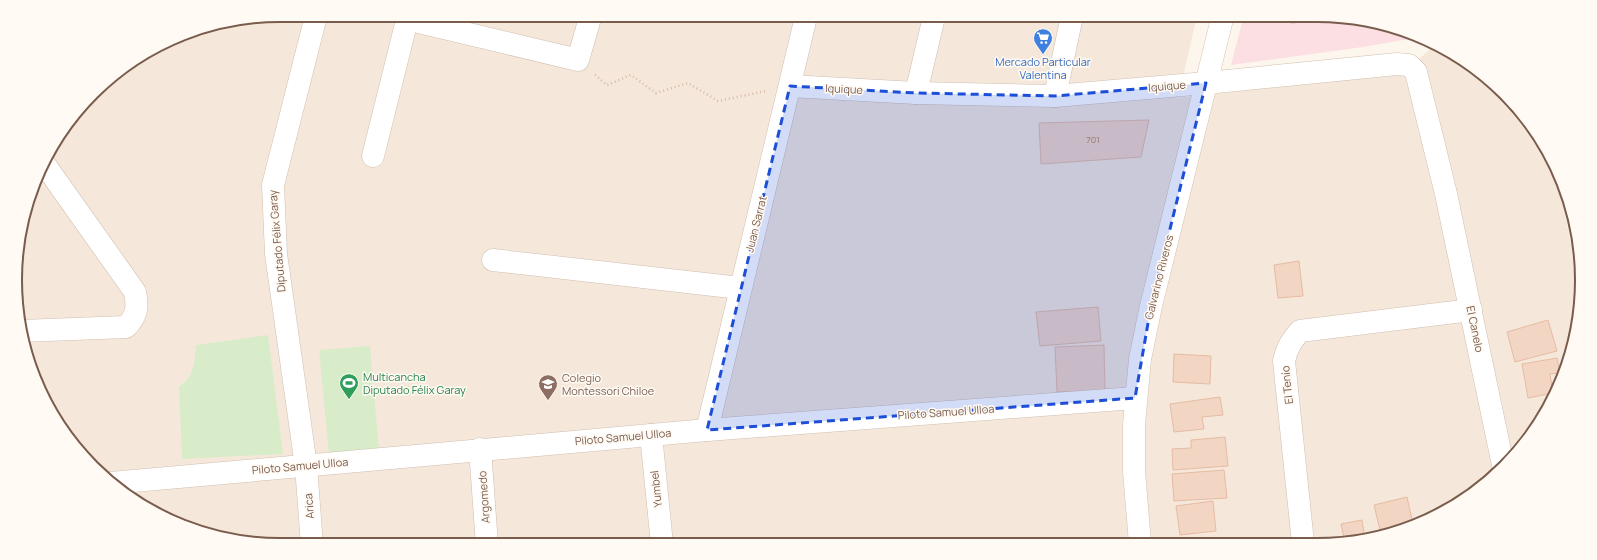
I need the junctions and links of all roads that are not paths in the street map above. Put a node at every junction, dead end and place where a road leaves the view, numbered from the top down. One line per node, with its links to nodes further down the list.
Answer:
1 (314, 22): 26 (street, Diputado Félix Garay)
2 (405, 22): 14 (street)
3 (430, 22): 9 (street)
4 (589, 22): 9 (street)
5 (805, 22): 11 (street, Juan Sarrat)
6 (933, 22): 12 (street)
7 (1071, 22): 13 (street)
8 (1221, 22): 10 (street, Galvarino Riveros)
9 (462, 26)
10 (1206, 83): 13 (street, Iquique); 16 (street, Iquique); 21 (street, Galvarino Riveros)
11 (790, 86): 12 (street, Iquique); 18 (street, Juan Sarrat)
12 (916, 93): 13 (street, Iquique)
13 (1055, 96)
14 (373, 156)
15 (48, 169): 20 (street)
16 (1446, 194): 19 (street, El Canelo)
17 (493, 260): 18 (street)
18 (740, 288): 22 (street, Juan Sarrat)
19 (1471, 310): 25 (street, El Canelo); 32 (street, El Tenío)
20 (27, 331)
21 (1135, 398): 22 (street, Piloto Samuel Ulloa); 31 (street, Galvarino Riveros)
22 (707, 430): 23 (street, Piloto Samuel Ulloa)
23 (651, 435): 24 (street, Piloto Samuel Ulloa); 30 (street, Yumbel)
24 (480, 449): 26 (street, Piloto Samuel Ulloa); 29 (street, Argomedo)
25 (1502, 459)
26 (306, 466): 27 (street, Piloto Samuel Ulloa); 28 (street, Arica)
27 (120, 482)
28 (311, 538)
29 (486, 538)
30 (661, 538)
31 (1140, 538)
32 (1302, 538)

